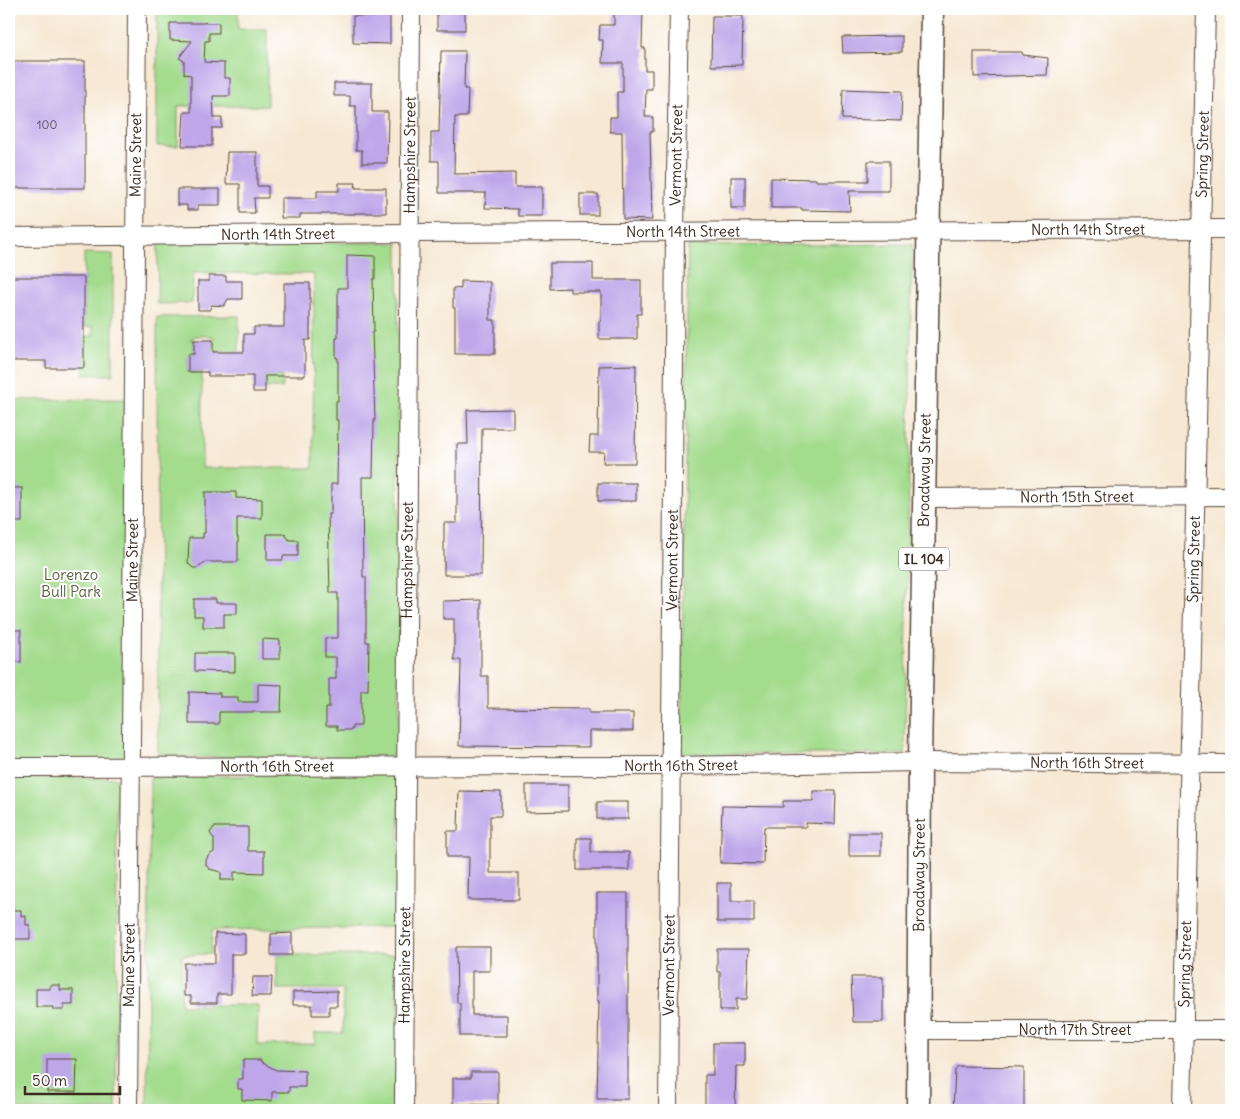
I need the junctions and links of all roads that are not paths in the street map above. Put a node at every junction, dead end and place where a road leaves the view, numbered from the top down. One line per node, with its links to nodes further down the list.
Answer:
1 (137, 9): 11 (street, Maine Street)
2 (411, 9): 10 (street, Hampshire Street)
3 (679, 9): 9 (street, Vermont Street)
4 (932, 9): 6 (main road, Broadway Street / IL 104)
5 (1206, 9): 7 (street, Spring Street)
6 (928, 230): 7 (street, North 14th Street); 9 (street, North 14th Street); 15 (main road, Broadway Street / IL 104)
7 (1202, 230): 8 (street, North 14th Street); 13 (street, Spring Street)
8 (1231, 230)
9 (675, 232): 10 (street, North 14th Street); 21 (street, Vermont Street)
10 (409, 233): 11 (street, North 14th Street); 20 (street, Hampshire Street)
11 (135, 236): 12 (street, North 14th Street); 19 (street, Maine Street)
12 (9, 237)
13 (1196, 496): 14 (street, North 15th Street); 15 (street, North 15th Street); 17 (street, Spring Street)
14 (1231, 496)
15 (924, 498): 16 (main road, Broadway Street / IL 104)
16 (920, 762): 17 (street, North 16th Street); 21 (street, North 16th Street); 23 (main road, Broadway Street / IL 104)
17 (1190, 764): 18 (street, North 16th Street); 24 (street, Spring Street)
18 (1231, 764)
19 (131, 766): 20 (street, North 16th Street); 22 (street, North 16th Street); 26 (street, Maine Street)
20 (406, 766): 21 (street, North 16th Street); 27 (street, Hampshire Street)
21 (671, 766): 28 (street, Vermont Street)
22 (9, 767)
23 (919, 1030): 24 (street, North 17th Street); 29 (main road, Broadway Street / IL 104)
24 (1183, 1030): 25 (street, North 17th Street); 30 (street, Spring Street)
25 (1231, 1030)
26 (128, 1110)
27 (404, 1110)
28 (668, 1110)
29 (918, 1110)
30 (1182, 1110)

